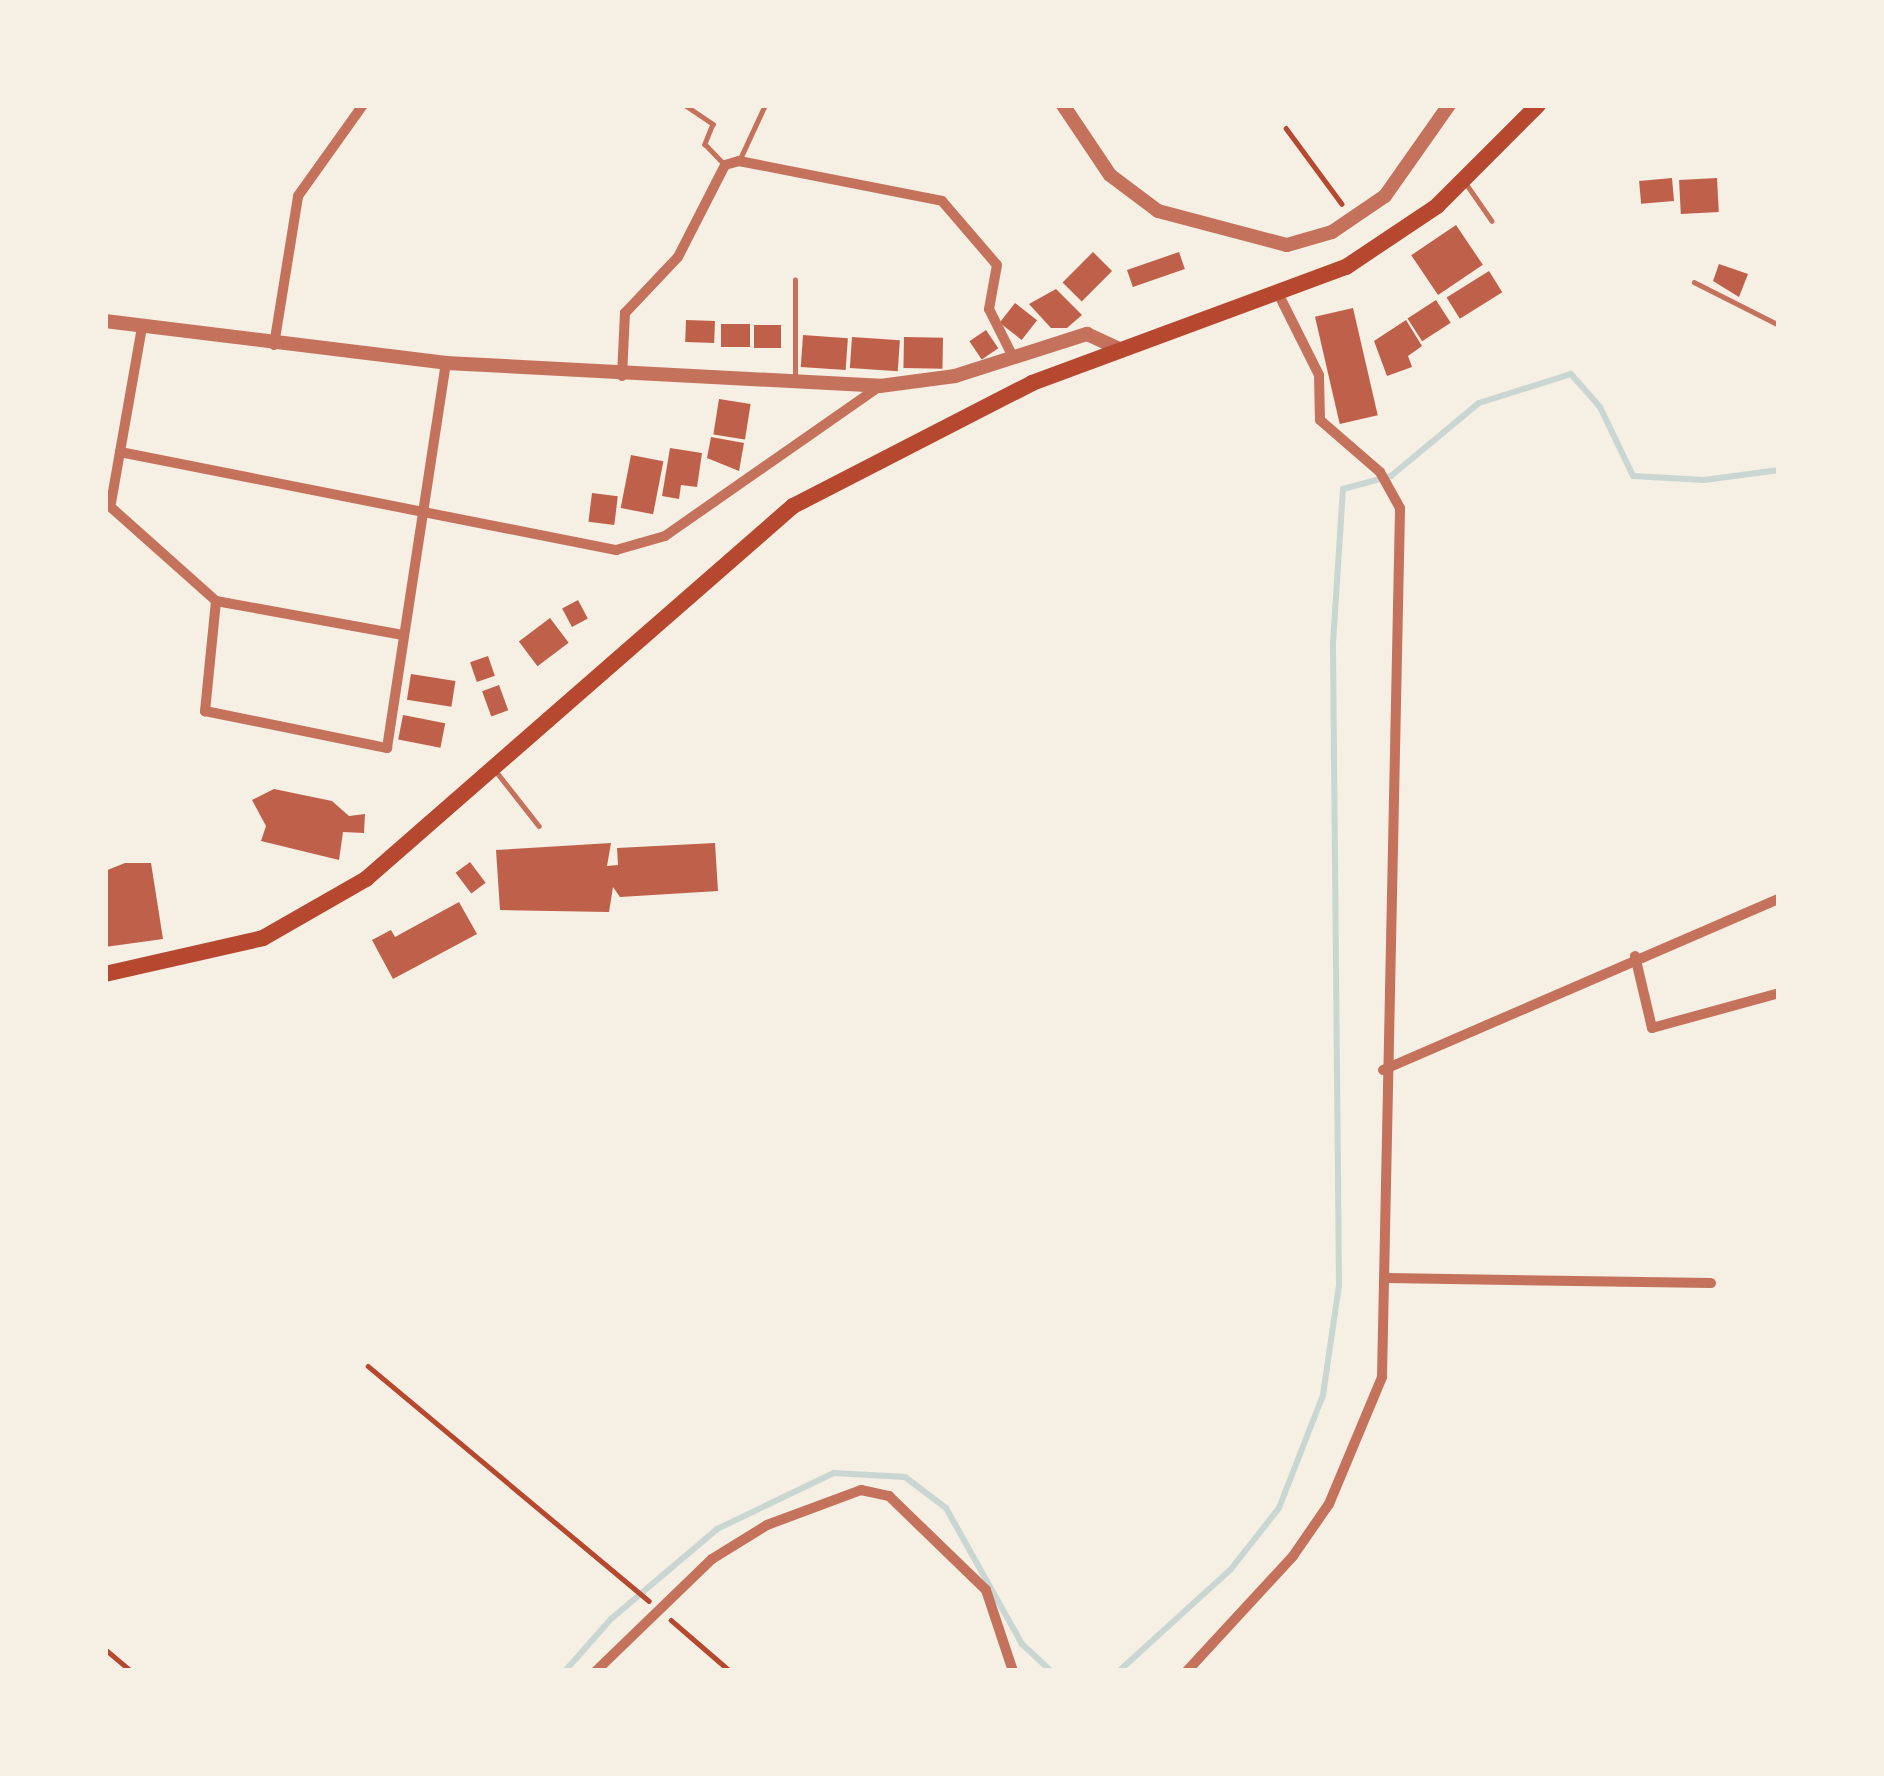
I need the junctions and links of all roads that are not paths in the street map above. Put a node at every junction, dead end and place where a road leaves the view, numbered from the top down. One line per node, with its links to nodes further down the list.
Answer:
1 (363, 105): 17 (street)
2 (685, 105): 8 (lane)
3 (765, 105): 7 (lane)
4 (1063, 105): 5 (street)
5 (1449, 105)
6 (1538, 105): 9 (highway)
7 (739, 161): 8 (street); 19 (street)
8 (724, 165): 21 (street)
9 (1465, 182): 10 (lane); 13 (highway)
10 (1492, 220)
11 (795, 280): 22 (lane)
12 (1694, 283): 15 (lane)
13 (1280, 297): 18 (highway); 35 (street)
14 (105, 321): 16 (street)
15 (1779, 325)
16 (142, 327): 17 (street); 24 (street)
17 (274, 345): 20 (street)
18 (1117, 348): 19 (street); 29 (highway)
19 (1015, 359): 23 (street)
20 (446, 363): 21 (street); 26 (street)
21 (622, 376): 22 (street)
22 (795, 382): 23 (street)
23 (880, 386): 26 (street)
24 (120, 452): 25 (street); 26 (street)
25 (108, 502): 27 (street)
26 (420, 512): 28 (street)
27 (216, 601): 28 (street); 28 (street)
28 (403, 635)
29 (492, 766): 30 (lane); 33 (highway)
30 (539, 826)
31 (1779, 899): 32 (street)
32 (1635, 956): 34 (street); 35 (street)
33 (105, 974)
34 (1779, 993)
35 (1383, 1070): 36 (street)
36 (1387, 1278): 37 (street); 40 (street)
37 (1711, 1283)
38 (596, 1671): 39 (street)
39 (1013, 1671)
40 (1186, 1671)

